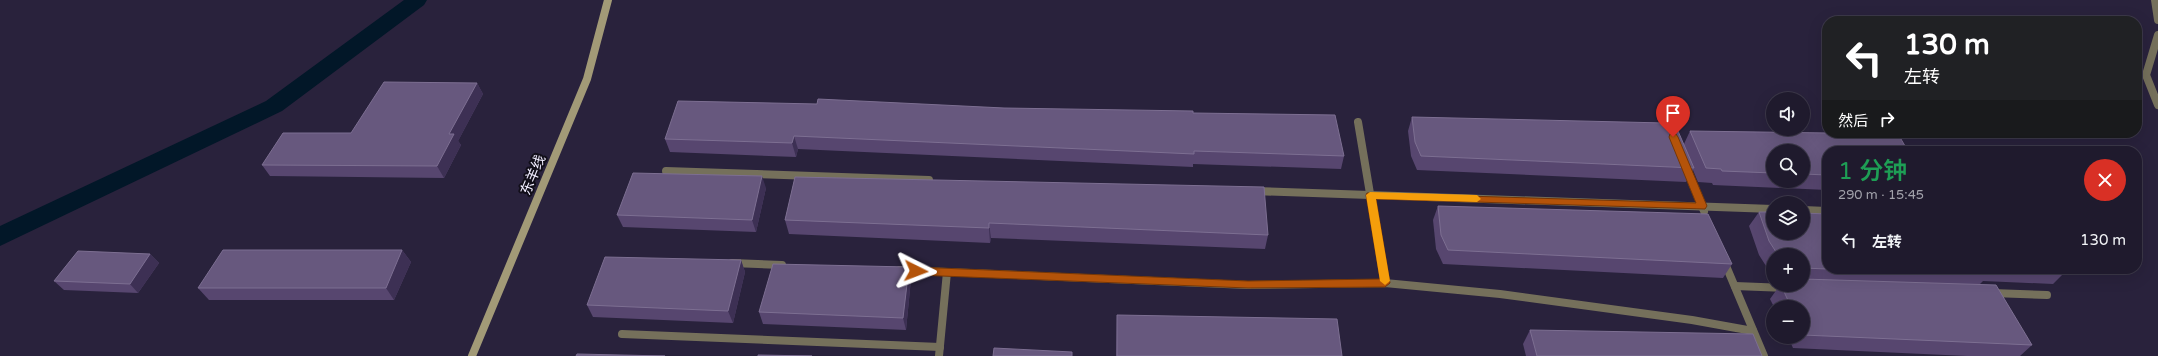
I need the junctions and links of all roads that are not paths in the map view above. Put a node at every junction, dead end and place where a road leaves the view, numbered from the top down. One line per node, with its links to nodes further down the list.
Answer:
1 (608, 0): 30 (main road, 东羊线)
2 (2155, 0): 3 (street)
3 (2158, 20)
4 (2158, 35): 5 (street)
5 (2158, 104)
6 (1358, 122): 11 (street)
7 (1682, 158): 12 (street)
8 (666, 171): 9 (street)
9 (935, 180)
10 (1244, 191): 11 (street)
11 (1370, 195): 12 (street); 22 (street)
12 (1702, 206): 13 (street); 16 (street)
13 (1766, 209)
14 (1810, 210): 15 (street)
15 (1822, 211)
16 (1708, 221)
17 (1720, 250): 23 (street)
18 (726, 262): 19 (street)
19 (789, 265)
20 (892, 270): 21 (street)
21 (947, 272): 22 (street); 29 (street)
22 (1385, 283): 27 (street)
23 (1735, 286): 24 (street); 27 (street)
24 (1766, 287)
25 (1985, 293): 26 (street)
26 (2047, 294)
27 (1754, 331): 31 (street)
28 (622, 334): 29 (street)
29 (940, 351)
30 (472, 356)
31 (1764, 356)

